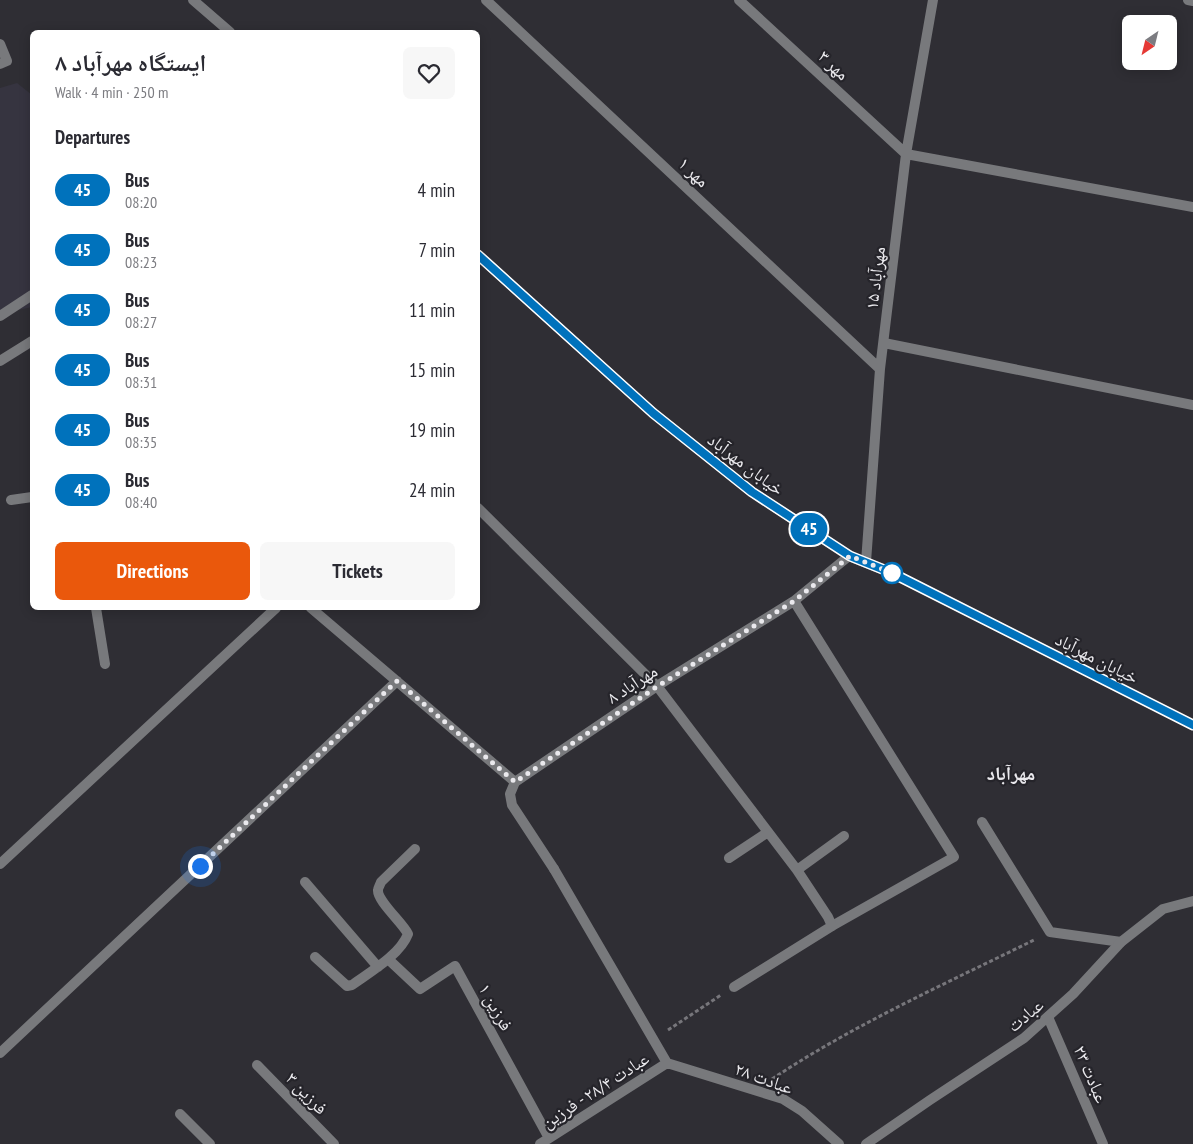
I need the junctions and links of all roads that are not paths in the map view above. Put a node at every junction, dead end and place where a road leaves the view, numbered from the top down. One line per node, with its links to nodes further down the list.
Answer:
1 (193, 0): 7 (street)
2 (486, 0): 18 (street, مهر ۱)
3 (739, 0): 10 (street, مهر ۳)
4 (932, 0): 10 (street, مهرآباد ۱۵)
5 (1188, 0): 6 (street)
6 (1193, 1)
7 (228, 30)
8 (0, 44): 9 (street)
9 (0, 64)
10 (906, 154): 11 (street); 16 (street, مهرآباد ۱۵)
11 (1193, 207)
12 (480, 257): 23 (street, خیابان مهرآباد)
13 (30, 297): 14 (street)
14 (0, 316)
15 (30, 342): 17 (street)
16 (884, 343): 18 (street, مهرآباد ۱۵); 19 (street)
17 (0, 361)
18 (880, 369): 24 (street, مهرآباد ۱۵)
19 (1193, 405)
20 (30, 497): 21 (street)
21 (11, 500)
22 (480, 510): 31 (street)
23 (850, 556): 24 (street, خیابان مهرآباد); 25 (street, مهرآباد ۸)
24 (866, 562): 32 (street, خیابان مهرآباد)
25 (794, 601): 31 (street, مهرآباد ۸); 43 (street)
26 (96, 610): 29 (street)
27 (274, 610): 39 (street)
28 (313, 610): 30 (street)
29 (105, 664)
30 (397, 681): 33 (street); 50 (street)
31 (658, 686): 33 (street, مهرآباد ۸); 35 (street)
32 (1193, 725)
33 (515, 782): 51 (street)
34 (982, 822): 44 (street)
35 (768, 832): 38 (street); 40 (street)
36 (844, 836): 40 (street)
37 (415, 849): 46 (street)
38 (729, 858)
39 (0, 864)
40 (797, 870): 43 (street)
41 (305, 882): 47 (street)
42 (1193, 901): 44 (street, عبادت)
43 (832, 926): 48 (street)
44 (1121, 942): 49 (street, عبادت)
45 (315, 957): 47 (street)
46 (388, 959): 47 (street); 54 (street, فرزین ۱)
47 (378, 967)
48 (734, 987)
49 (1048, 1017): 59 (street, عبادت); 60 (street, عبادت ۲۳)
50 (0, 1053)
51 (667, 1062): 54 (street, عبادت ۲۸/۴ - فرزین); 58 (street, عبادت ۲۸)
52 (257, 1065): 56 (street, فرزین ۳)
53 (180, 1114): 55 (street)
54 (549, 1138): 57 (street, عبادت ۲۸/۴ - فرزین)
55 (210, 1144)
56 (334, 1144)
57 (540, 1144)
58 (839, 1144)
59 (866, 1144)
60 (1103, 1144)

